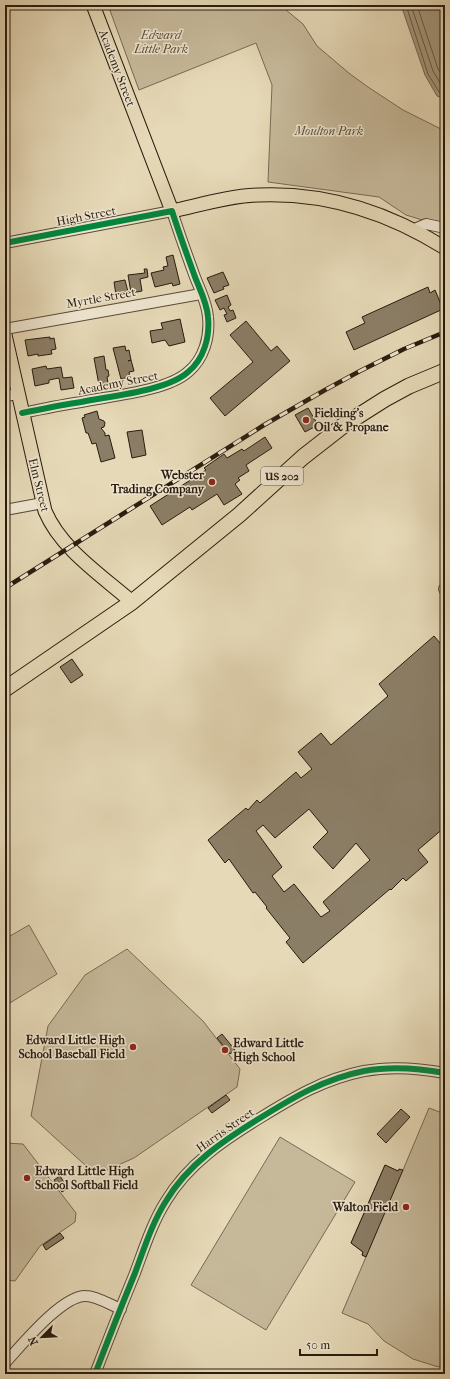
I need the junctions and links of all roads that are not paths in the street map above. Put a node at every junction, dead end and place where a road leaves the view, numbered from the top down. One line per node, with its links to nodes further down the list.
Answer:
1 (93, 5): 2 (main road, Academy Street)
2 (172, 211): 4 (main road, High Street); 5 (street, High Street); 7 (street, Academy Street)
3 (445, 228): 4 (street)
4 (412, 230): 6 (main road, High Street)
5 (5, 243)
6 (445, 248)
7 (201, 294): 8 (street, Myrtle Street); 12 (street, Academy Street)
8 (5, 329)
9 (5, 335): 11 (main road, Elm Street)
10 (445, 371): 15 (highway, US 202)
11 (11, 395): 12 (main road, Elm Street)
12 (22, 414): 13 (main road, Elm Street)
13 (43, 502): 14 (street); 15 (main road, Elm Street)
14 (5, 510)
15 (132, 602): 16 (highway, US 202)
16 (5, 689)
17 (445, 1073): 18 (street, Harris Street)
18 (121, 1309): 19 (street); 20 (street, Harris Street)
19 (5, 1363)
20 (95, 1374)

